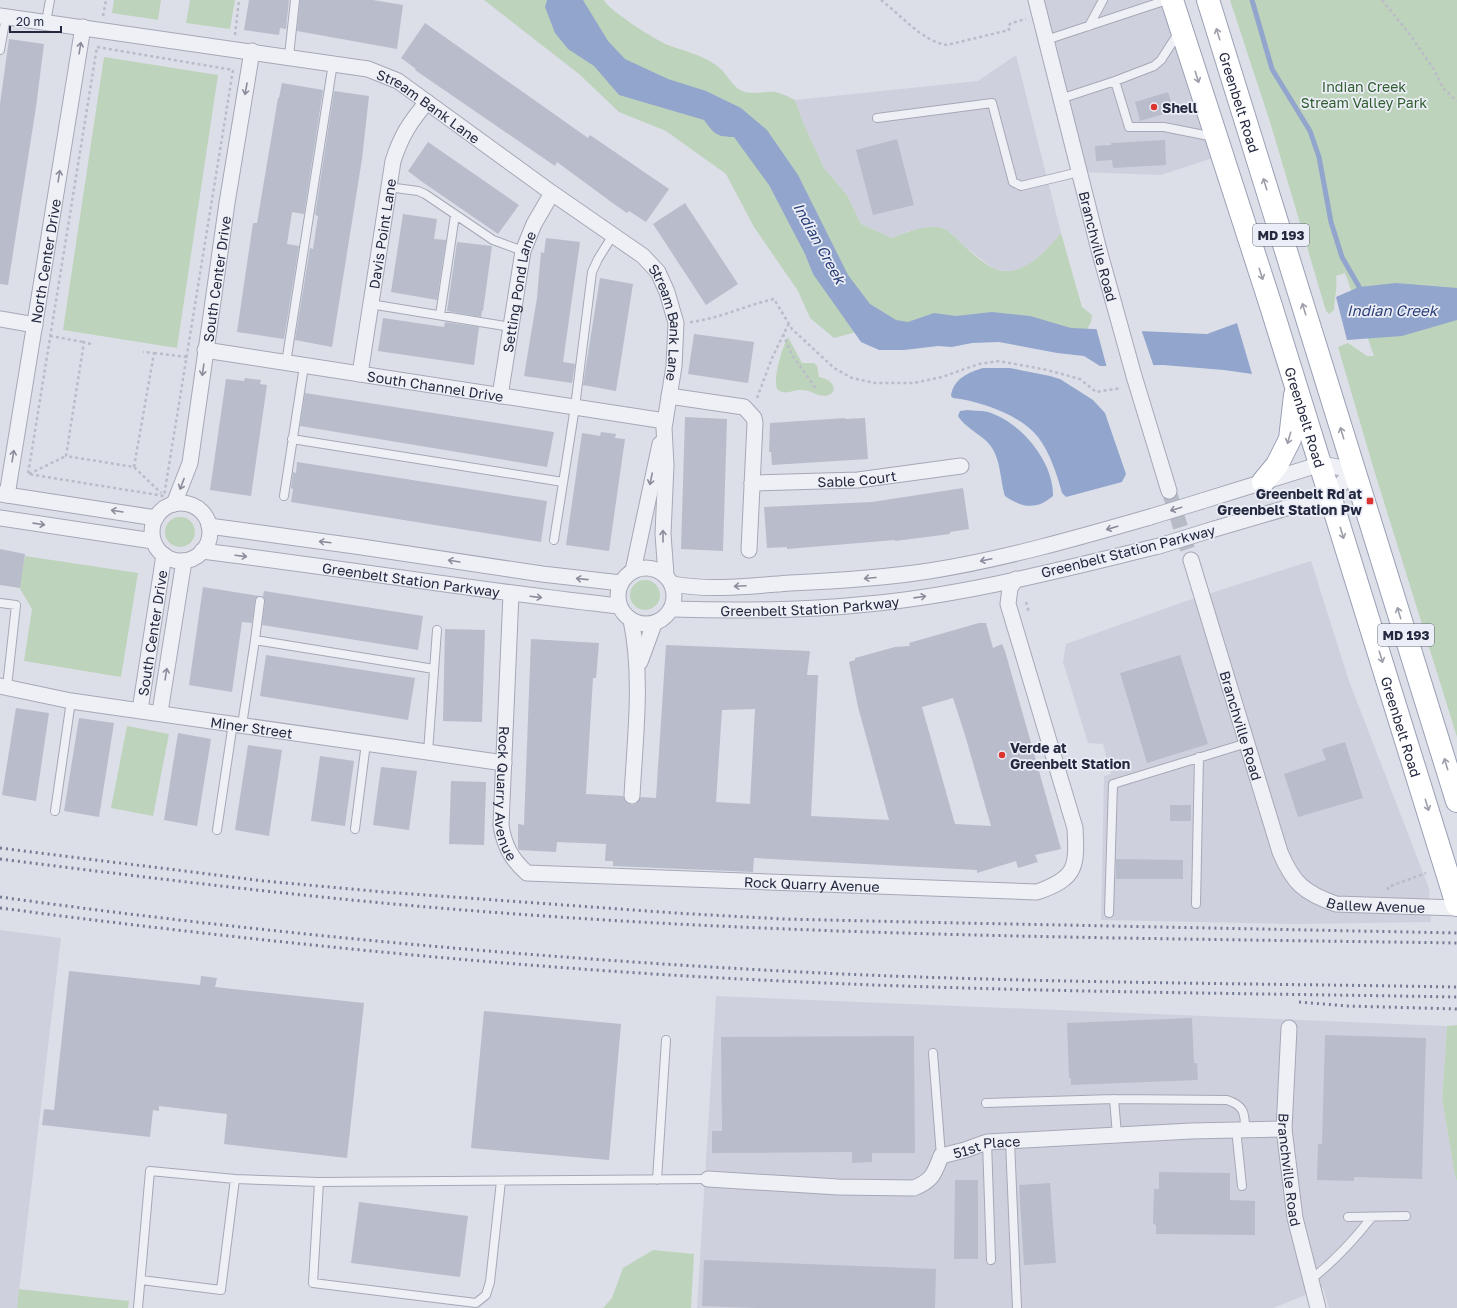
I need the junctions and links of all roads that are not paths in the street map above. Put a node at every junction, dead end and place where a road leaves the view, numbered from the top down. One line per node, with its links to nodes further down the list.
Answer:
1 (50, 0): 9 (lane)
2 (295, 0): 16 (lane)
3 (1036, 0): 13 (street, Branchville Road)
4 (1104, 0): 10 (lane)
5 (1167, 0): 10 (lane)
6 (1172, 0): 12 (main road, Greenbelt Road / MD 193)
7 (1208, 0): 46 (main road, Greenbelt Road / MD 193, one-way to 7)
8 (3, 16): 9 (street, Stream Bank Lane); 14 (lane)
9 (46, 22): 11 (street, Stream Bank Lane)
10 (1089, 26): 13 (lane)
11 (83, 27): 15 (street, Stream Bank Lane); 32 (street, North Center Drive, one-way to 11)
12 (1181, 28): 18 (lane); 22 (main road, Greenbelt Road / MD 193, one-way to 22)
13 (1046, 40): 19 (street, Branchville Road)
14 (0, 50)
15 (252, 51): 16 (street, Stream Bank Lane); 34 (street, South Center Drive, one-way to 34)
16 (289, 56): 17 (street, Stream Bank Lane)
17 (332, 63): 20 (street, Stream Bank Lane); 35 (lane)
18 (1115, 81): 19 (lane); 22 (lane)
19 (1060, 99): 23 (street, Branchville Road)
20 (426, 102): 24 (street, Davis Point Lane); 25 (street, Stream Bank Lane)
21 (877, 118): 23 (lane)
22 (1216, 137): 38 (main road, Greenbelt Road / MD 193, one-way to 38)
23 (1079, 172): 50 (street, Branchville Road)
24 (388, 187): 26 (lane); 29 (street, Davis Point Lane)
25 (552, 193): 27 (street, Stream Bank Lane); 28 (street, Setting Pond Lane)
26 (455, 215): 28 (lane); 30 (lane)
27 (613, 235): 40 (street, Stream Bank Lane); 41 (lane)
28 (523, 251): 33 (street, Setting Pond Lane)
29 (370, 304): 30 (lane); 37 (street, Davis Point Lane)
30 (440, 315): 33 (lane)
31 (0, 319): 32 (street)
32 (35, 325): 51 (street, North Center Drive, one-way to 32)
33 (511, 326): 39 (street, Setting Pond Lane)
34 (206, 350): 35 (street, South Channel Drive); 54 (street, South Center Drive, one-way to 54)
35 (286, 363): 36 (street, South Channel Drive)
36 (304, 366): 37 (street, South Channel Drive); 43 (lane)
37 (360, 374): 39 (street, South Channel Drive)
38 (1296, 386): 44 (main road, Greenbelt Road / MD 193); 48 (main road, one-way to 48)
39 (500, 396): 41 (street, South Channel Drive)
40 (669, 396): 42 (street, Stream Bank Lane); 49 (street)
41 (575, 407): 42 (street, South Channel Drive); 47 (lane)
42 (664, 424): 65 (street, Stream Bank Lane, one-way to 65); 67 (street, Stream Bank Lane, one-way to 42)
43 (292, 439): 47 (lane); 53 (lane)
44 (1321, 464): 46 (street, Greenbelt Station Parkway); 48 (street, Greenbelt Station Parkway); 52 (main road, Greenbelt Road / MD 193)
45 (961, 466): 49 (street, Sable Court)
46 (1354, 470): 52 (street); 91 (main road, Greenbelt Road / MD 193, one-way to 46)
47 (563, 482): 58 (lane)
48 (1263, 482): 67 (street, Greenbelt Station Parkway, one-way to 67, bridge)
49 (752, 483): 60 (street)
50 (1169, 491)
51 (3, 494): 56 (street, one-way to 51)
52 (1331, 495): 66 (street, Greenbelt Station Parkway, bridge); 96 (main road, Greenbelt Road / MD 193, one-way to 96)
53 (284, 496)
54 (169, 500): 56 (street); 57 (street)
55 (0, 518): 59 (street, one-way to 59)
56 (156, 518): 59 (street)
57 (209, 526): 61 (street); 68 (street, Greenbelt Station Parkway, one-way to 57)
58 (554, 540)
59 (153, 541): 62 (street)
60 (749, 550)
61 (202, 551): 64 (street); 69 (street, Greenbelt Station Parkway, one-way to 69)
62 (164, 555): 64 (street); 82 (street, South Center Drive)
63 (1191, 560): 86 (street, Branchville Road)
64 (184, 561): 83 (street, South Center Drive, one-way to 64)
65 (632, 571): 67 (street); 68 (street)
66 (1016, 579): 73 (street, Greenbelt Station Parkway, one-way to 66); 89 (street, Rock Quarry Avenue)
67 (669, 580): 73 (street)
68 (621, 583): 72 (street)
69 (511, 594): 72 (street, Greenbelt Station Parkway, one-way to 72); 89 (street, Rock Quarry Avenue)
70 (260, 601): 77 (lane)
71 (0, 603): 80 (lane)
72 (620, 606): 74 (street)
73 (672, 609): 75 (street)
74 (631, 620): 75 (street); 78 (street)
75 (654, 624): 78 (street)
76 (437, 630): 79 (lane)
77 (255, 640): 79 (lane); 84 (lane)
78 (638, 667): 90 (street)
79 (434, 669): 87 (lane)
80 (4, 687): 81 (street, Miner Street)
81 (71, 700): 82 (street, Miner Street); 92 (lane)
82 (140, 710): 83 (street, Miner Street)
83 (160, 712): 84 (street, Miner Street)
84 (238, 724): 85 (street, Miner Street); 94 (lane)
85 (366, 743): 87 (street, Miner Street); 93 (lane)
86 (1247, 743): 88 (lane); 95 (street, Branchville Road)
87 (428, 752): 89 (street, Miner Street)
88 (1199, 757): 97 (lane); 98 (lane)
89 (504, 763)
90 (632, 796)
91 (1457, 801)
92 (55, 811)
93 (355, 829)
94 (217, 830)
95 (1300, 886): 96 (street, Ballew Avenue)
96 (1456, 901)
97 (1196, 904)
98 (1110, 913)
99 (1289, 1028): 105 (street, Branchville Road)
100 (666, 1040): 111 (lane)
101 (933, 1053): 109 (lane)
102 (1114, 1099): 103 (lane); 104 (lane); 106 (lane)
103 (986, 1103)
104 (1241, 1129): 105 (street, 51st Place); 106 (street, 51st Place); 115 (lane)
105 (1284, 1129): 121 (street, Branchville Road)
106 (1117, 1135): 107 (street, 51st Place)
107 (1010, 1141): 108 (street, 51st Place); 123 (lane)
108 (987, 1142): 109 (street, 51st Place); 119 (lane)
109 (941, 1156): 112 (street, 51st Place)
110 (235, 1179): 114 (lane); 120 (lane); 120 (lane)
111 (657, 1180): 112 (lane); 113 (lane)
112 (708, 1180)
113 (501, 1181): 114 (lane); 114 (lane)
114 (319, 1182)
115 (1242, 1186)
116 (1406, 1216): 118 (lane)
117 (1348, 1217): 118 (lane)
118 (1372, 1217): 121 (lane)
119 (991, 1260)
120 (141, 1280): 122 (lane)
121 (1310, 1280): 124 (street, Branchville Road)
122 (138, 1308)
123 (1017, 1308)
124 (1318, 1308)

